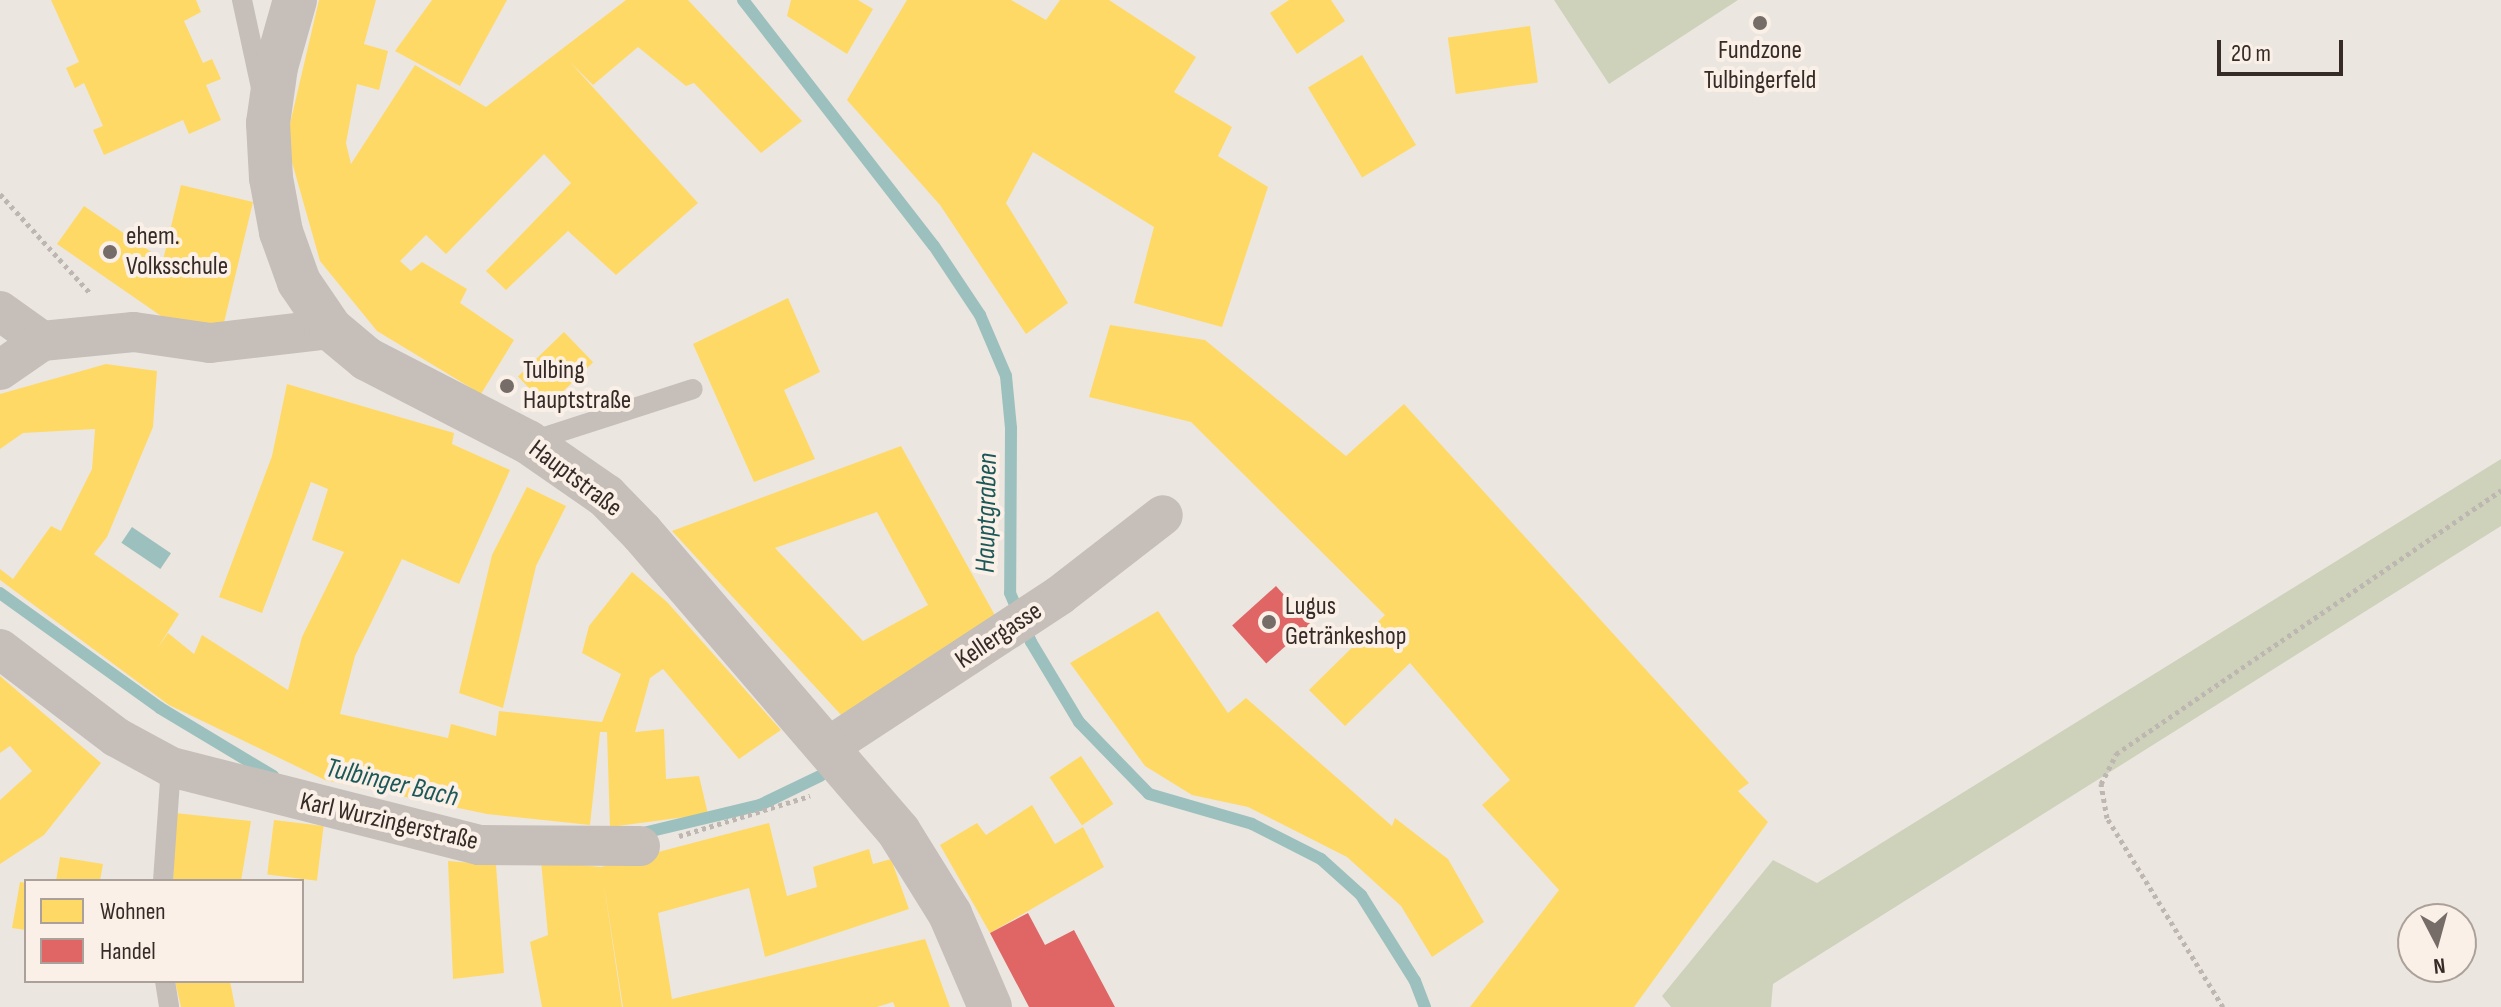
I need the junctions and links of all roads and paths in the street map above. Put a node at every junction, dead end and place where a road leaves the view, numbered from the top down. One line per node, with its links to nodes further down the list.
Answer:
1 (242, 0): 3 (lane)
2 (295, 0): 3 (street, Hauptstraße)
3 (268, 123): 7 (street, Hauptstraße)
4 (0, 194): 5 (path)
5 (100, 305)
6 (0, 311): 8 (street)
7 (331, 329): 8 (street); 11 (street, Hauptstraße)
8 (42, 341): 9 (street)
9 (0, 370)
10 (693, 389): 11 (lane)
11 (528, 442): 15 (street, Hauptstraße)
12 (2501, 490): 23 (path)
13 (1163, 515): 15 (street, Kellergasse)
14 (0, 649): 16 (street, Karl Wurzingerstraße)
15 (828, 747): 17 (street, Hauptstraße)
16 (171, 767): 18 (street, Karl Wurzingerstraße); 19 (lane)
17 (857, 780): 18 (path); 22 (street, Hauptstraße)
18 (640, 846)
19 (163, 879)
20 (165, 983): 21 (lane)
21 (169, 1007)
22 (990, 1007)
23 (2223, 1007)

